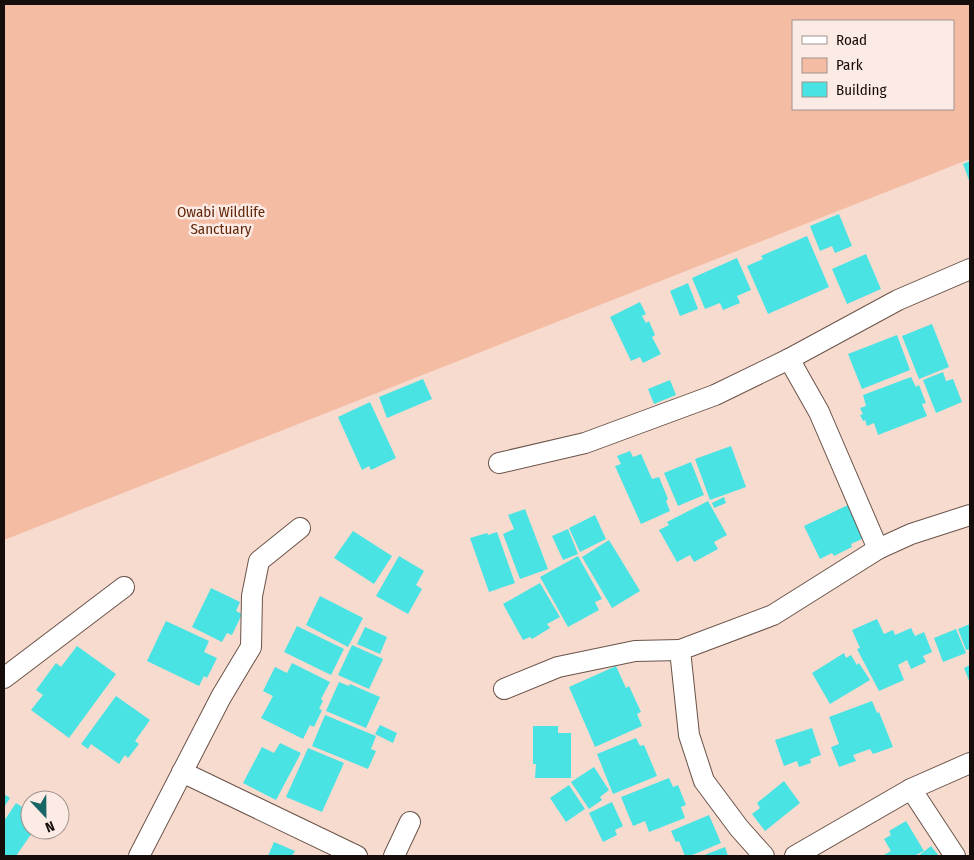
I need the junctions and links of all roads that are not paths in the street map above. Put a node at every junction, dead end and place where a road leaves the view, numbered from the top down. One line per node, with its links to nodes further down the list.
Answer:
1 (970, 269): 2 (street)
2 (789, 359): 3 (street); 6 (street)
3 (499, 463)
4 (970, 515): 6 (street)
5 (300, 528): 12 (street)
6 (878, 549): 8 (street)
7 (124, 587): 9 (street)
8 (680, 650): 10 (street); 18 (street)
9 (4, 678)
10 (504, 689)
11 (970, 763): 13 (street)
12 (182, 772): 15 (street); 16 (street)
13 (911, 789): 19 (street); 20 (street)
14 (410, 822): 17 (street)
15 (139, 856)
16 (357, 856)
17 (394, 856)
18 (764, 856)
19 (795, 856)
20 (955, 856)

